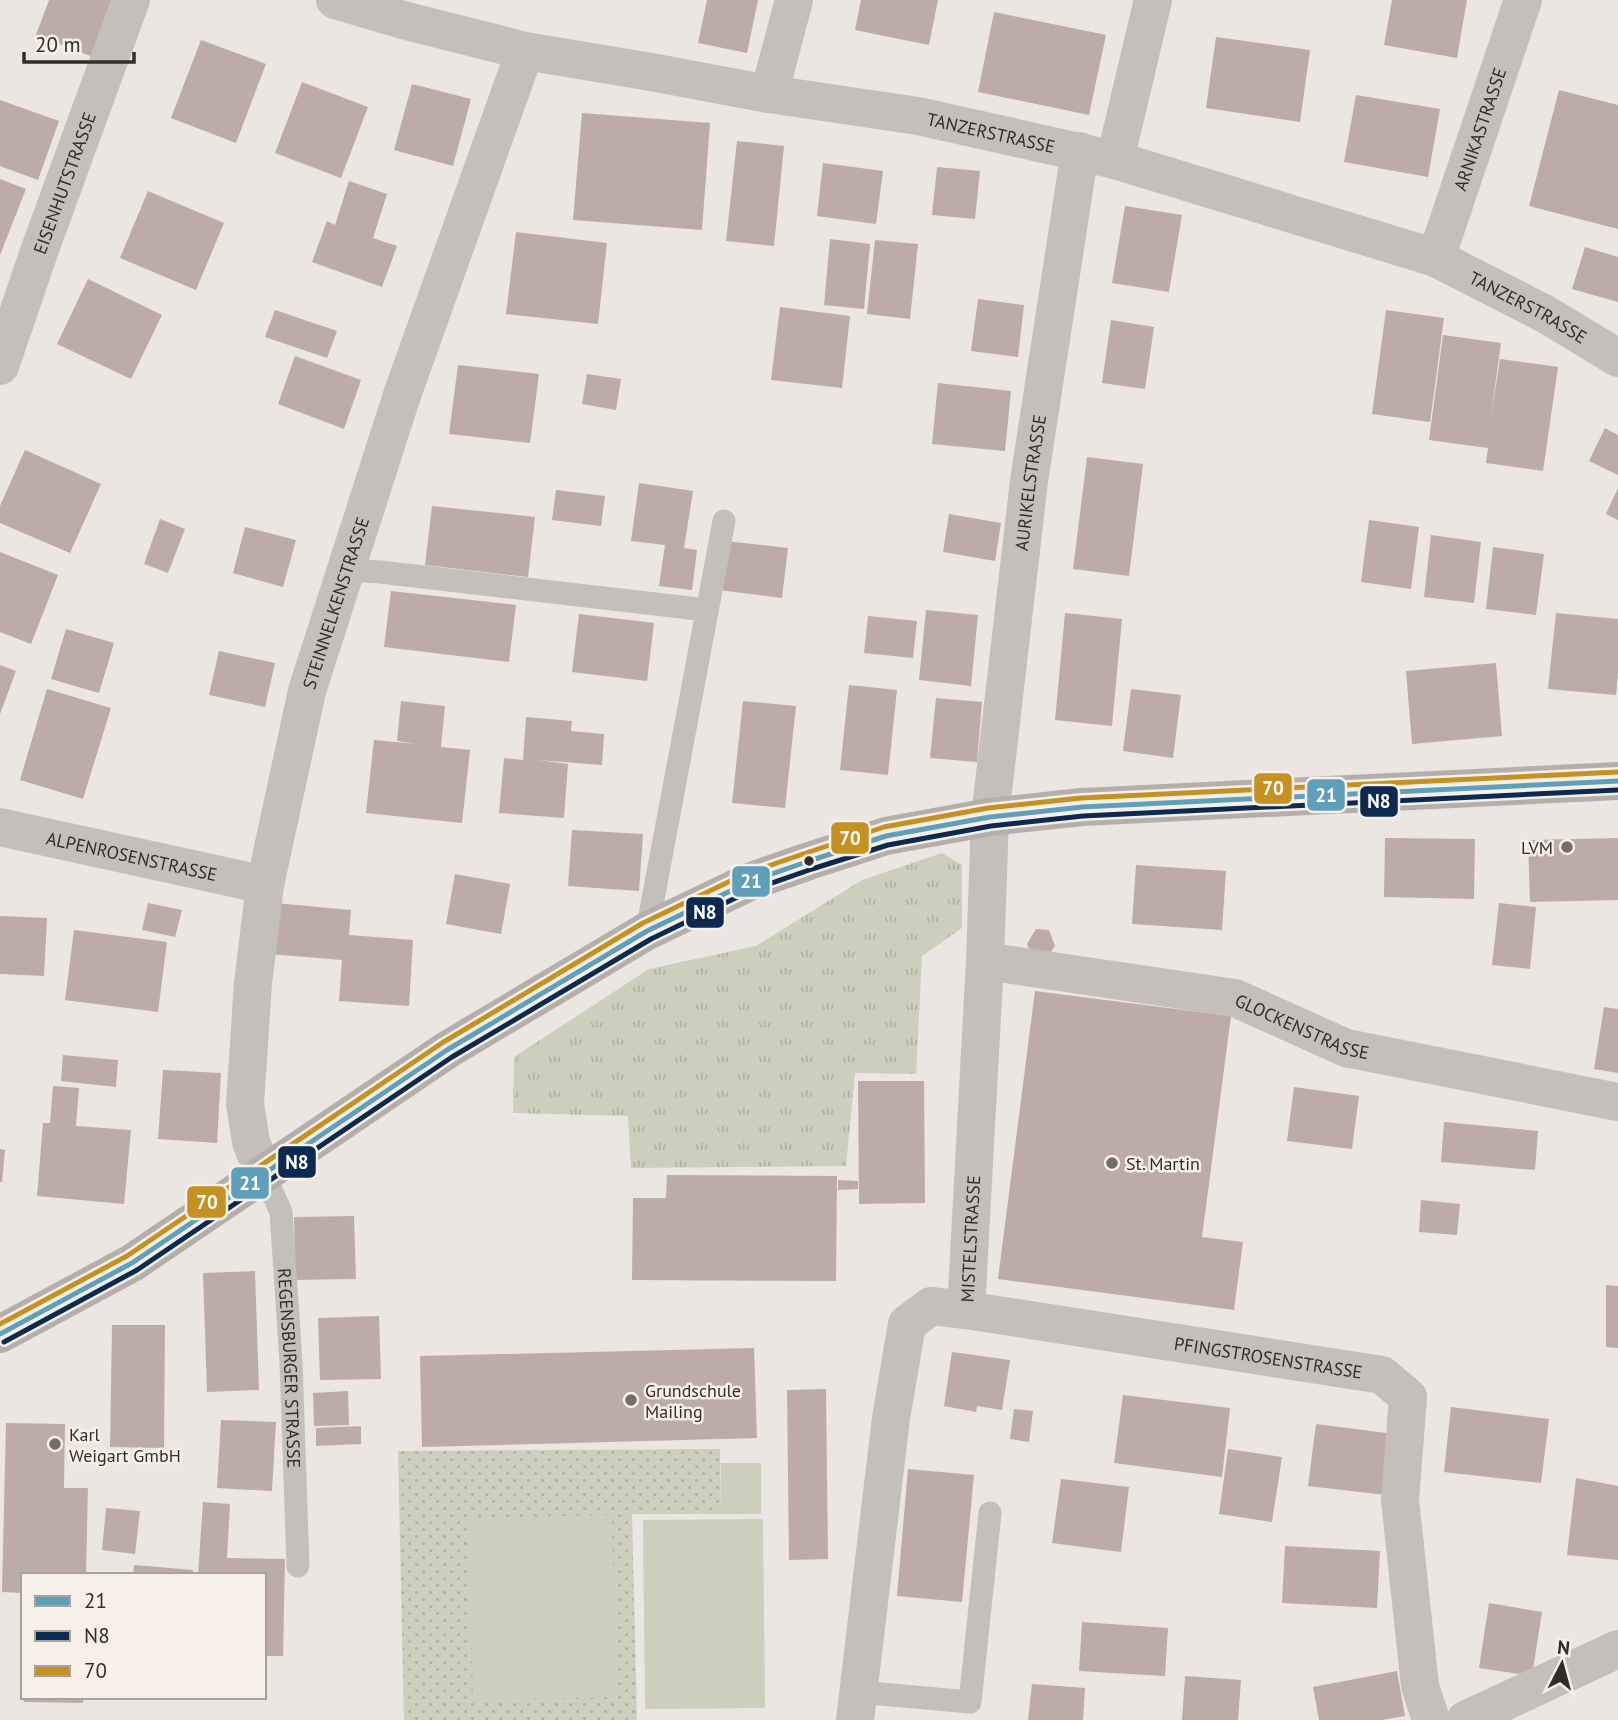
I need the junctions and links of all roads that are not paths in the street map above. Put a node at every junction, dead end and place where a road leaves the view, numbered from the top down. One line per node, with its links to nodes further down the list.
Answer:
1 (131, 0): 12 (street, EISENHUTSTRASSE)
2 (335, 0): 6 (street, TANZERSTRASSE)
3 (794, 0): 8 (street)
4 (1153, 0): 9 (street, AURIKELSTRASSE)
5 (1523, 0): 10 (street, ARNIKASTRASSE)
6 (408, 10): 7 (street, TANZERSTRASSE)
7 (526, 51): 8 (street, TANZERSTRASSE); 14 (street, STEINNELKENSTRASSE)
8 (769, 94): 9 (street, TANZERSTRASSE)
9 (1097, 156): 10 (street, TANZERSTRASSE); 17 (street, AURIKELSTRASSE)
10 (1436, 258): 11 (street, TANZERSTRASSE)
11 (1618, 358)
12 (0, 366)
13 (724, 521): 15 (lane)
14 (346, 570): 15 (lane); 19 (street, STEINNELKENSTRASSE)
15 (707, 610): 20 (lane)
16 (1618, 781): 17 (street)
17 (990, 817): 20 (street); 21 (street, MISTELSTRASSE)
18 (0, 827): 19 (street, ALPENROSENSTRASSE)
19 (265, 885): 23 (street, STEINNELKENSTRASSE)
20 (648, 931): 23 (street)
21 (985, 961): 22 (street, GLOCKENSTRASSE); 24 (street, MISTELSTRASSE)
22 (1618, 1102)
23 (264, 1174): 25 (street); 27 (lane, REGENSBURGER STRASSE)
24 (966, 1310): 29 (street, MISTELSTRASSE); 30 (street, PFINGSTROSENSTRASSE)
25 (0, 1334)
26 (990, 1513): 29 (lane, MISTELSTRASSE)
27 (298, 1566)
28 (1618, 1649): 31 (street)
29 (856, 1706)
30 (1431, 1720)
31 (1465, 1720)

